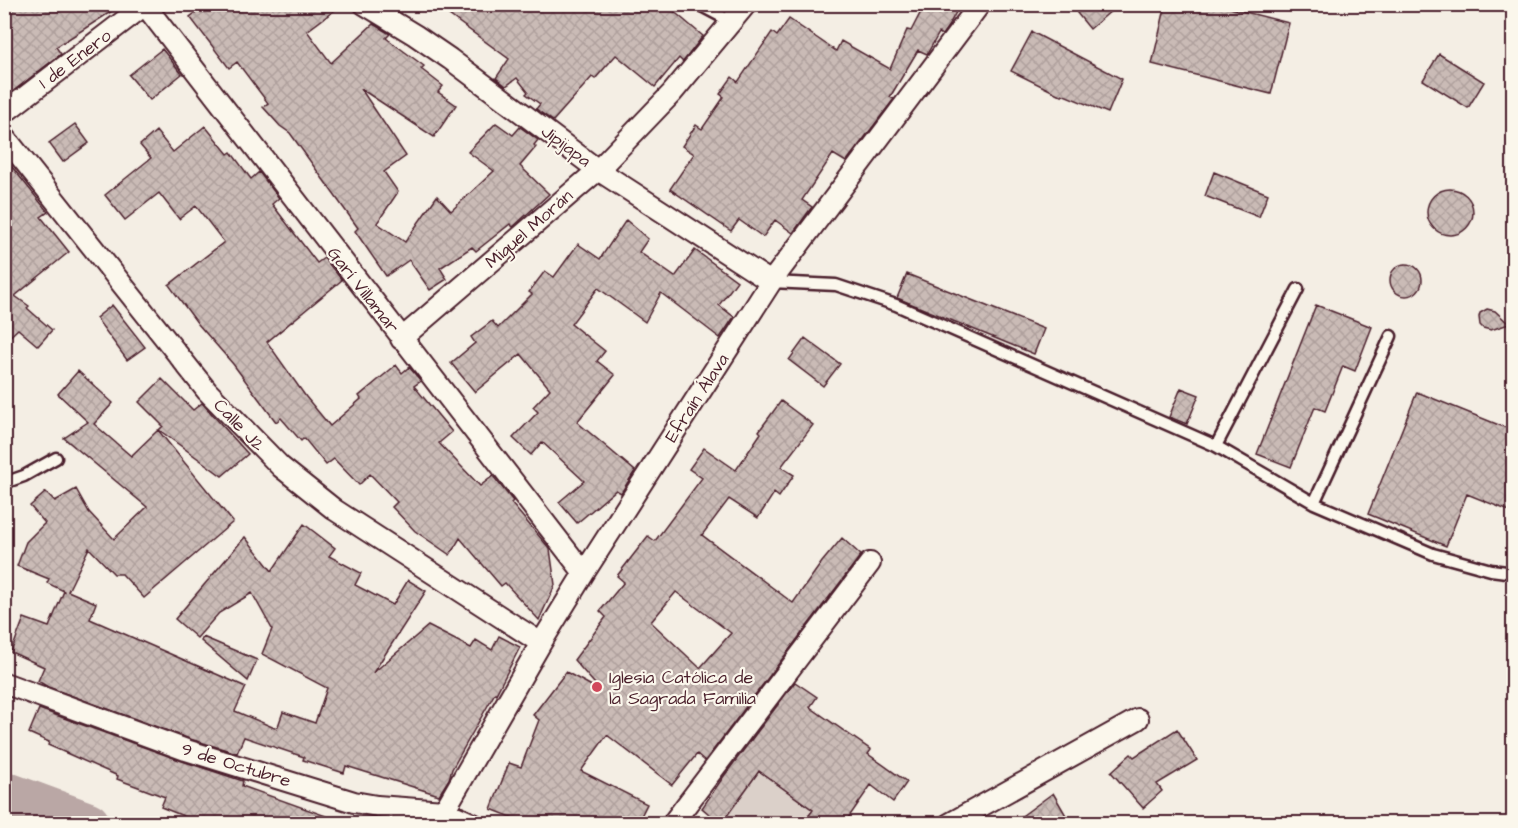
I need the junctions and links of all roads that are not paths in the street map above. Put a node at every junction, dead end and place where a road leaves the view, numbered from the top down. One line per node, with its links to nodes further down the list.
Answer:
1 (364, 4): 9 (street, Jipijapa)
2 (698, 4): 6 (lane)
3 (746, 4): 6 (street, Miguel Morán)
4 (980, 4): 10 (street, Efraín Álava)
5 (145, 5): 7 (street, 1 de Enero); 13 (street, Garí Villamar)
6 (732, 22): 9 (street, Miguel Morán)
7 (4, 113)
8 (4, 136): 21 (street, Calle J2)
9 (598, 170): 10 (street, Jipijapa); 13 (street, Miguel Morán)
10 (771, 282): 14 (lane); 19 (street, Efraín Álava)
11 (1298, 289): 14 (lane)
12 (1391, 336): 17 (lane)
13 (401, 339): 19 (street, Garí Villamar)
14 (1216, 446): 17 (lane)
15 (56, 458): 16 (lane)
16 (4, 483)
17 (1314, 503): 20 (lane)
18 (870, 563): 26 (street)
19 (584, 573): 21 (street, Efraín Álava)
20 (1514, 573)
21 (541, 643): 24 (street, Efraín Álava)
22 (4, 683): 24 (street, 9 de Octubre)
23 (1138, 719): 27 (street)
24 (444, 811): 25 (street, 9 de Octubre)
25 (473, 824)
26 (672, 824)
27 (949, 824)

